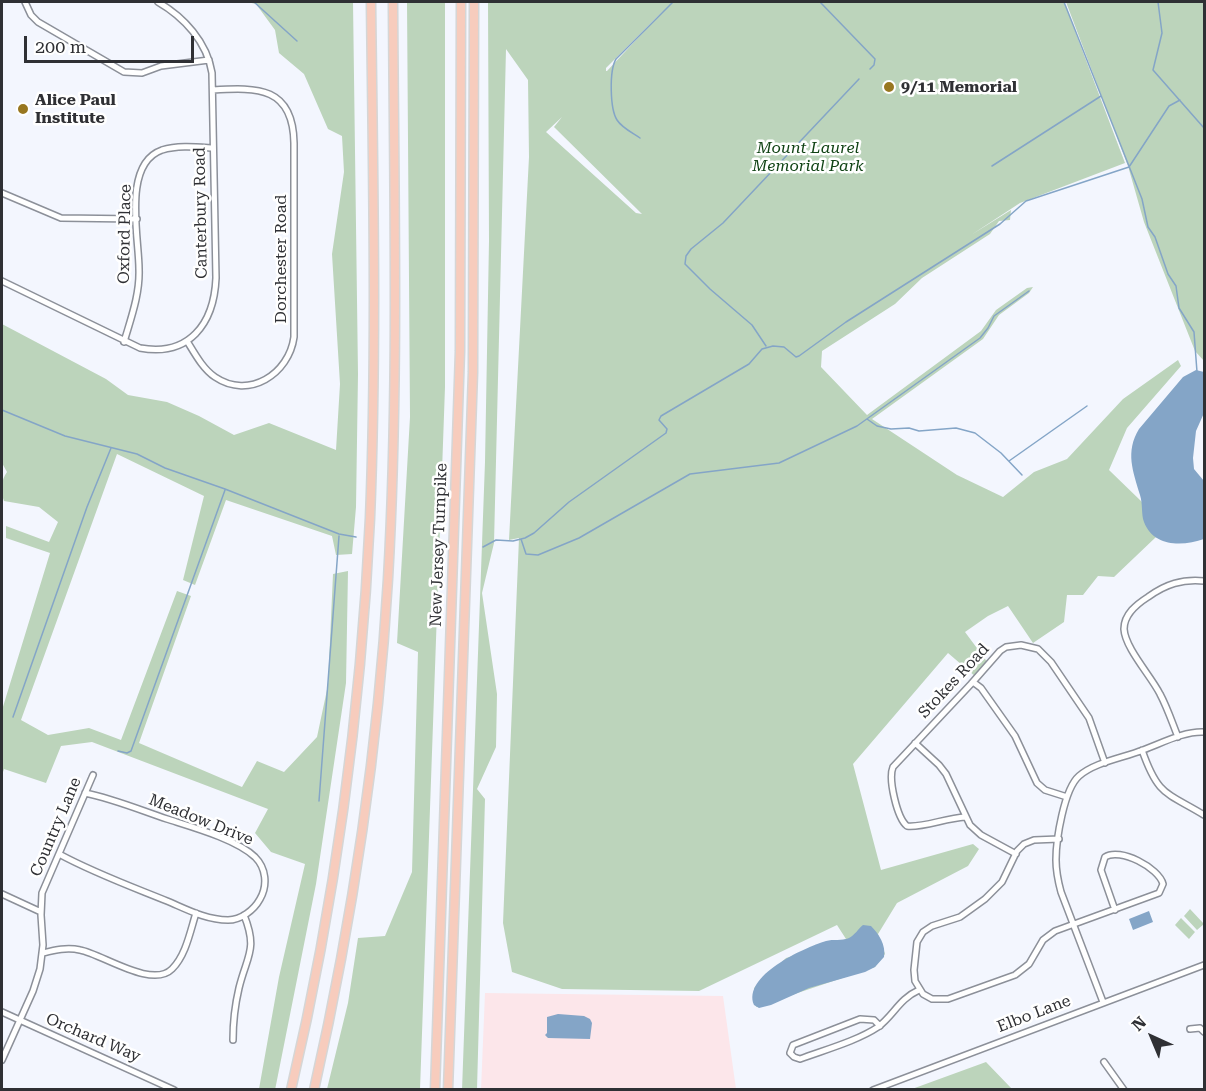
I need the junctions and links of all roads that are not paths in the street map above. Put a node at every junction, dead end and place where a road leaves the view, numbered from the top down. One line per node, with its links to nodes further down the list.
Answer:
1 (25, 2): 7 (street)
2 (158, 2): 7 (street, Canterbury Road)
3 (371, 2): 49 (highway)
4 (393, 2): 50 (highway)
5 (461, 2): 51 (highway, New Jersey Turnpike)
6 (474, 2): 52 (highway, New Jersey Turnpike)
7 (209, 60): 8 (street, Canterbury Road)
8 (213, 90): 9 (street, Canterbury Road); 13 (street, Dorchester Road)
9 (213, 148): 11 (street, Oxford Place); 13 (street, Canterbury Road)
10 (2, 193): 11 (street)
11 (136, 219): 14 (street, Oxford Place)
12 (2, 281): 14 (street)
13 (187, 341): 14 (street)
14 (124, 342)
15 (1204, 581): 18 (street)
16 (973, 682): 19 (street, Stokes Road); 21 (street, Stokes Road); 24 (street)
17 (1204, 732): 18 (street)
18 (1178, 737): 20 (street)
19 (915, 743): 26 (street); 26 (street, Stokes Road)
20 (1142, 750): 21 (street); 25 (street)
21 (1105, 763): 24 (street)
22 (93, 775): 23 (street, Country Lane)
23 (85, 793): 28 (street, Country Lane); 34 (street, Meadow Drive)
24 (1067, 797): 27 (street)
25 (1204, 814)
26 (965, 817): 29 (street)
27 (1059, 839): 29 (street); 35 (street)
28 (59, 854): 32 (street, Country Lane); 33 (street)
29 (1016, 854): 38 (street)
30 (2, 894): 32 (street)
31 (1115, 910): 31 (street); 35 (street)
32 (41, 912): 36 (street, Country Lane)
33 (196, 914): 34 (street); 36 (street)
34 (244, 915): 45 (street)
35 (1073, 925): 38 (street); 39 (street)
36 (43, 953): 41 (street, Country Lane)
37 (1204, 965): 39 (street, Elbo Lane)
38 (920, 990): 42 (street)
39 (1103, 1002): 53 (street, Elbo Lane)
40 (2, 1012): 41 (street, Orchard Way)
41 (19, 1021): 46 (street, Country Lane); 48 (street, Orchard Way)
42 (879, 1026): 42 (street)
43 (1190, 1029): 44 (street)
44 (1204, 1032)
45 (233, 1040)
46 (2, 1060)
47 (1104, 1062): 54 (street)
48 (174, 1089)
49 (291, 1089)
50 (314, 1089)
51 (435, 1089)
52 (448, 1089)
53 (873, 1089)
54 (1124, 1089)

